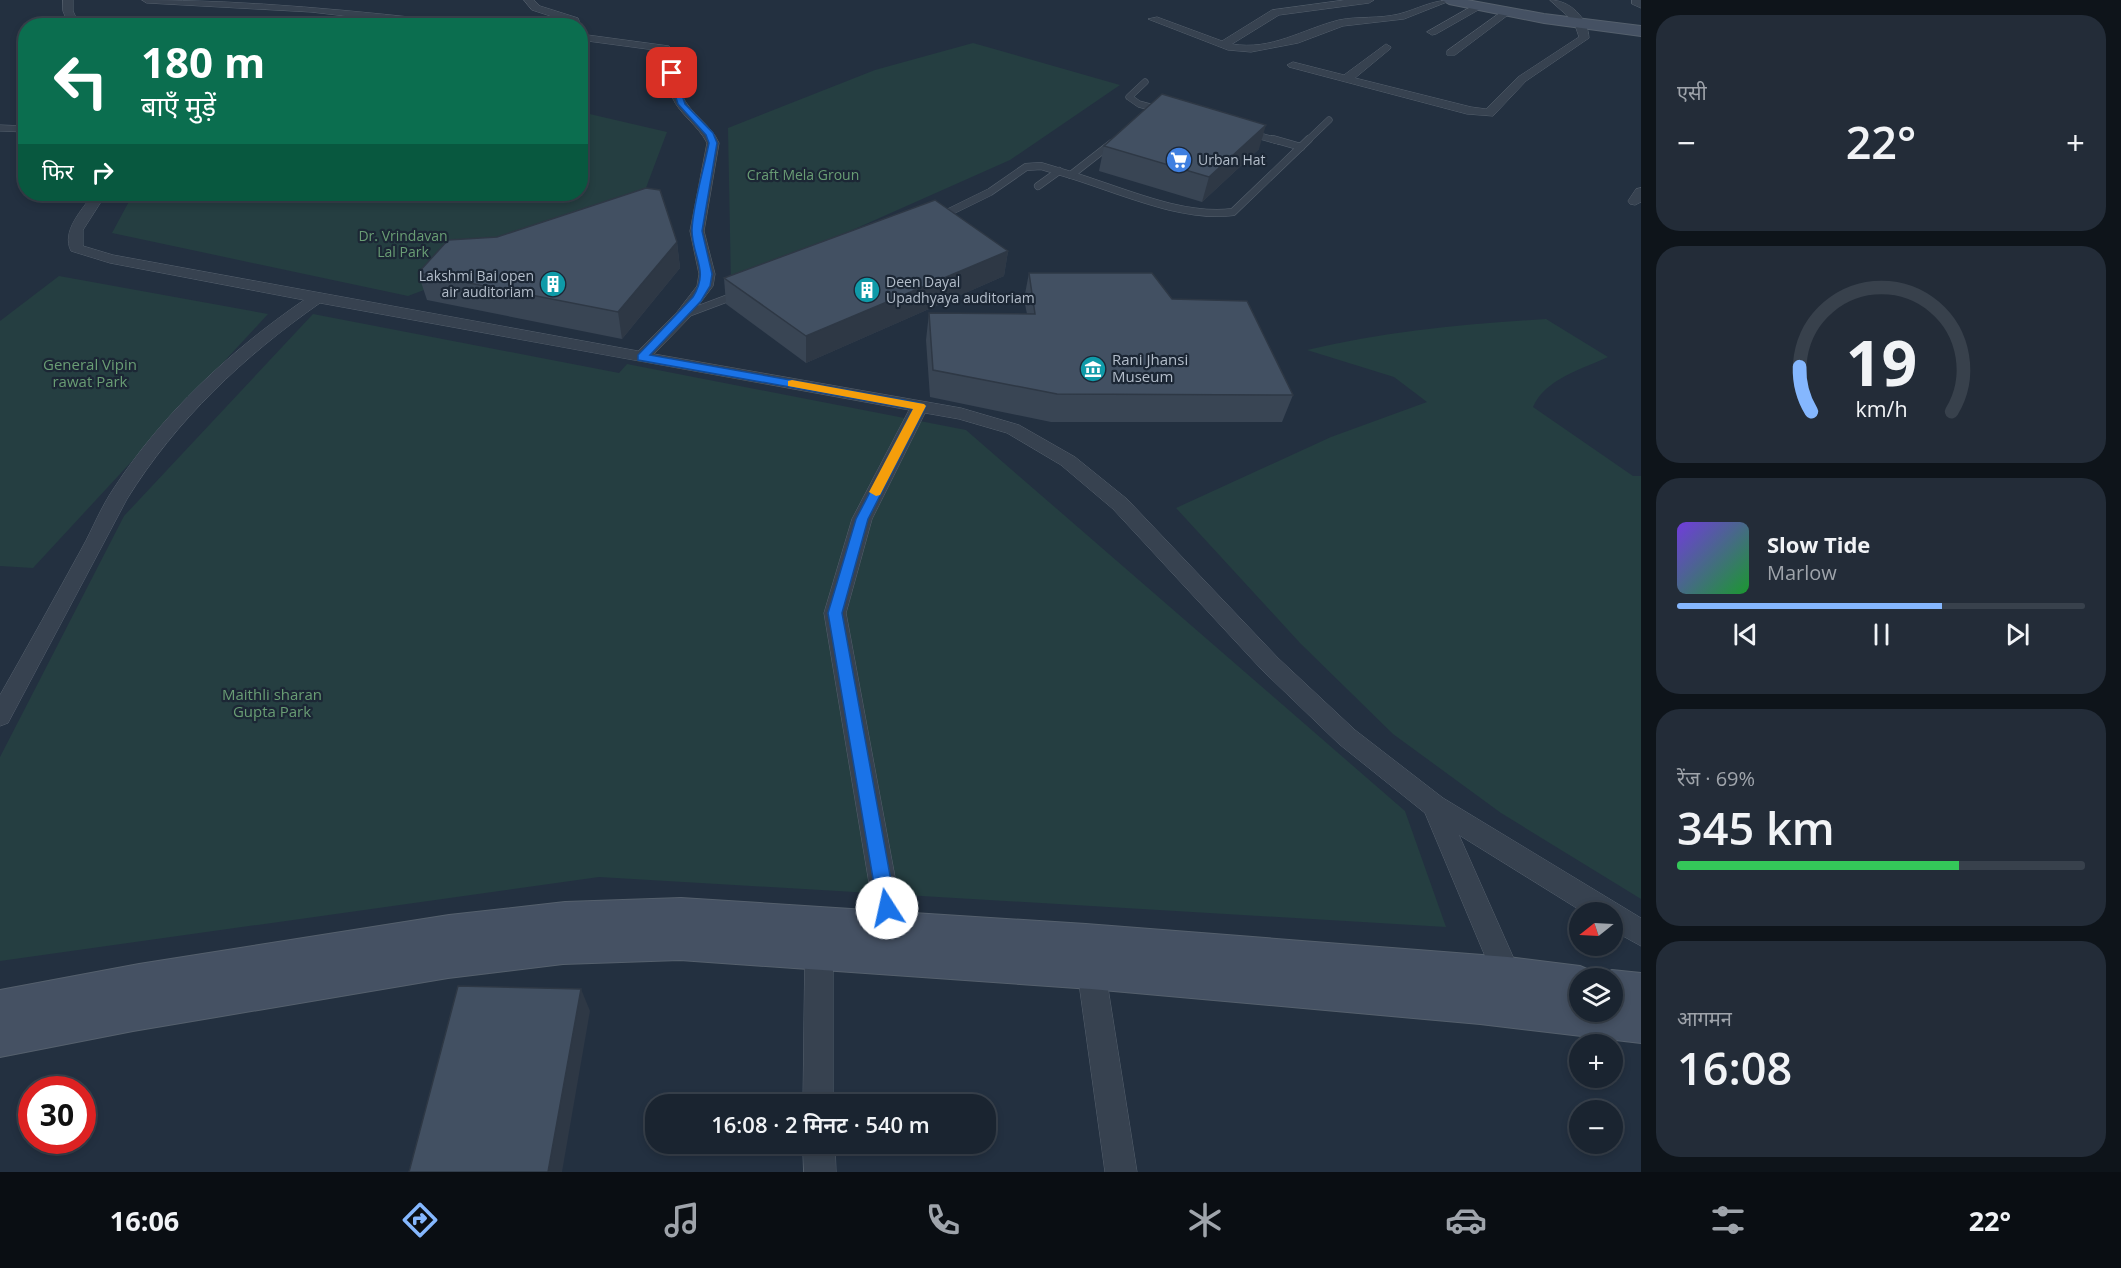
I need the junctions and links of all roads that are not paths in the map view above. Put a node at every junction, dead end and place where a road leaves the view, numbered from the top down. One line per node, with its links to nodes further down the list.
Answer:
1 (68, 0): 11 (street)
2 (147, 0): 12 (street)
3 (529, 0): 13 (street)
4 (1289, 0): 9 (street)
5 (1369, 0): 9 (street)
6 (1448, 0): 8 (street); 19 (street)
7 (1555, 0): 15 (street)
8 (1476, 7): 10 (street); 17 (street)
9 (1301, 8): 19 (street)
10 (1504, 13): 15 (street); 21 (street)
11 (71, 18)
12 (392, 18)
13 (568, 18)
14 (1153, 19): 19 (street)
15 (1581, 25): 16 (street); 23 (street)
16 (1641, 31)
17 (1432, 32)
18 (588, 38): 41 (street)
19 (1223, 45)
20 (1386, 47): 23 (street)
21 (1451, 53)
22 (1293, 65): 23 (street)
23 (1346, 79)
24 (1145, 82): 25 (lane)
25 (1156, 109): 26 (lane); 27 (lane)
26 (1167, 112)
27 (1146, 116)
28 (1329, 120): 33 (lane)
29 (0, 128): 30 (lane)
30 (18, 129)
31 (1245, 132): 33 (lane)
32 (1118, 138): 35 (lane)
33 (1301, 147): 35 (lane)
34 (1059, 171): 35 (lane); 36 (lane); 38 (lane)
35 (1071, 175)
36 (1038, 186)
37 (95, 201): 40 (street)
38 (928, 221)
39 (750, 289): 41 (lane)
40 (317, 298): 42 (street); 44 (street)
41 (683, 315): 42 (street)
42 (642, 357): 43 (street)
43 (920, 406): 45 (street); 48 (street)
44 (0, 716)
45 (1434, 806): 46 (street); 52 (street)
46 (1591, 902)
47 (1623, 922): 49 (street)
48 (891, 931): 50 (street); 52 (street)
49 (1641, 933)
50 (819, 939): 51 (street); 56 (street); 58 (street); 59 (street)
51 (1091, 969): 57 (street); 62 (street)
52 (1508, 977): 53 (street)
53 (1569, 985)
54 (1623, 991): 55 (street)
55 (1641, 993)
56 (0, 1011)
57 (1641, 1022)
58 (0, 1036)
59 (819, 1094)
60 (819, 1154): 61 (street)
61 (820, 1172)
62 (1121, 1172)

